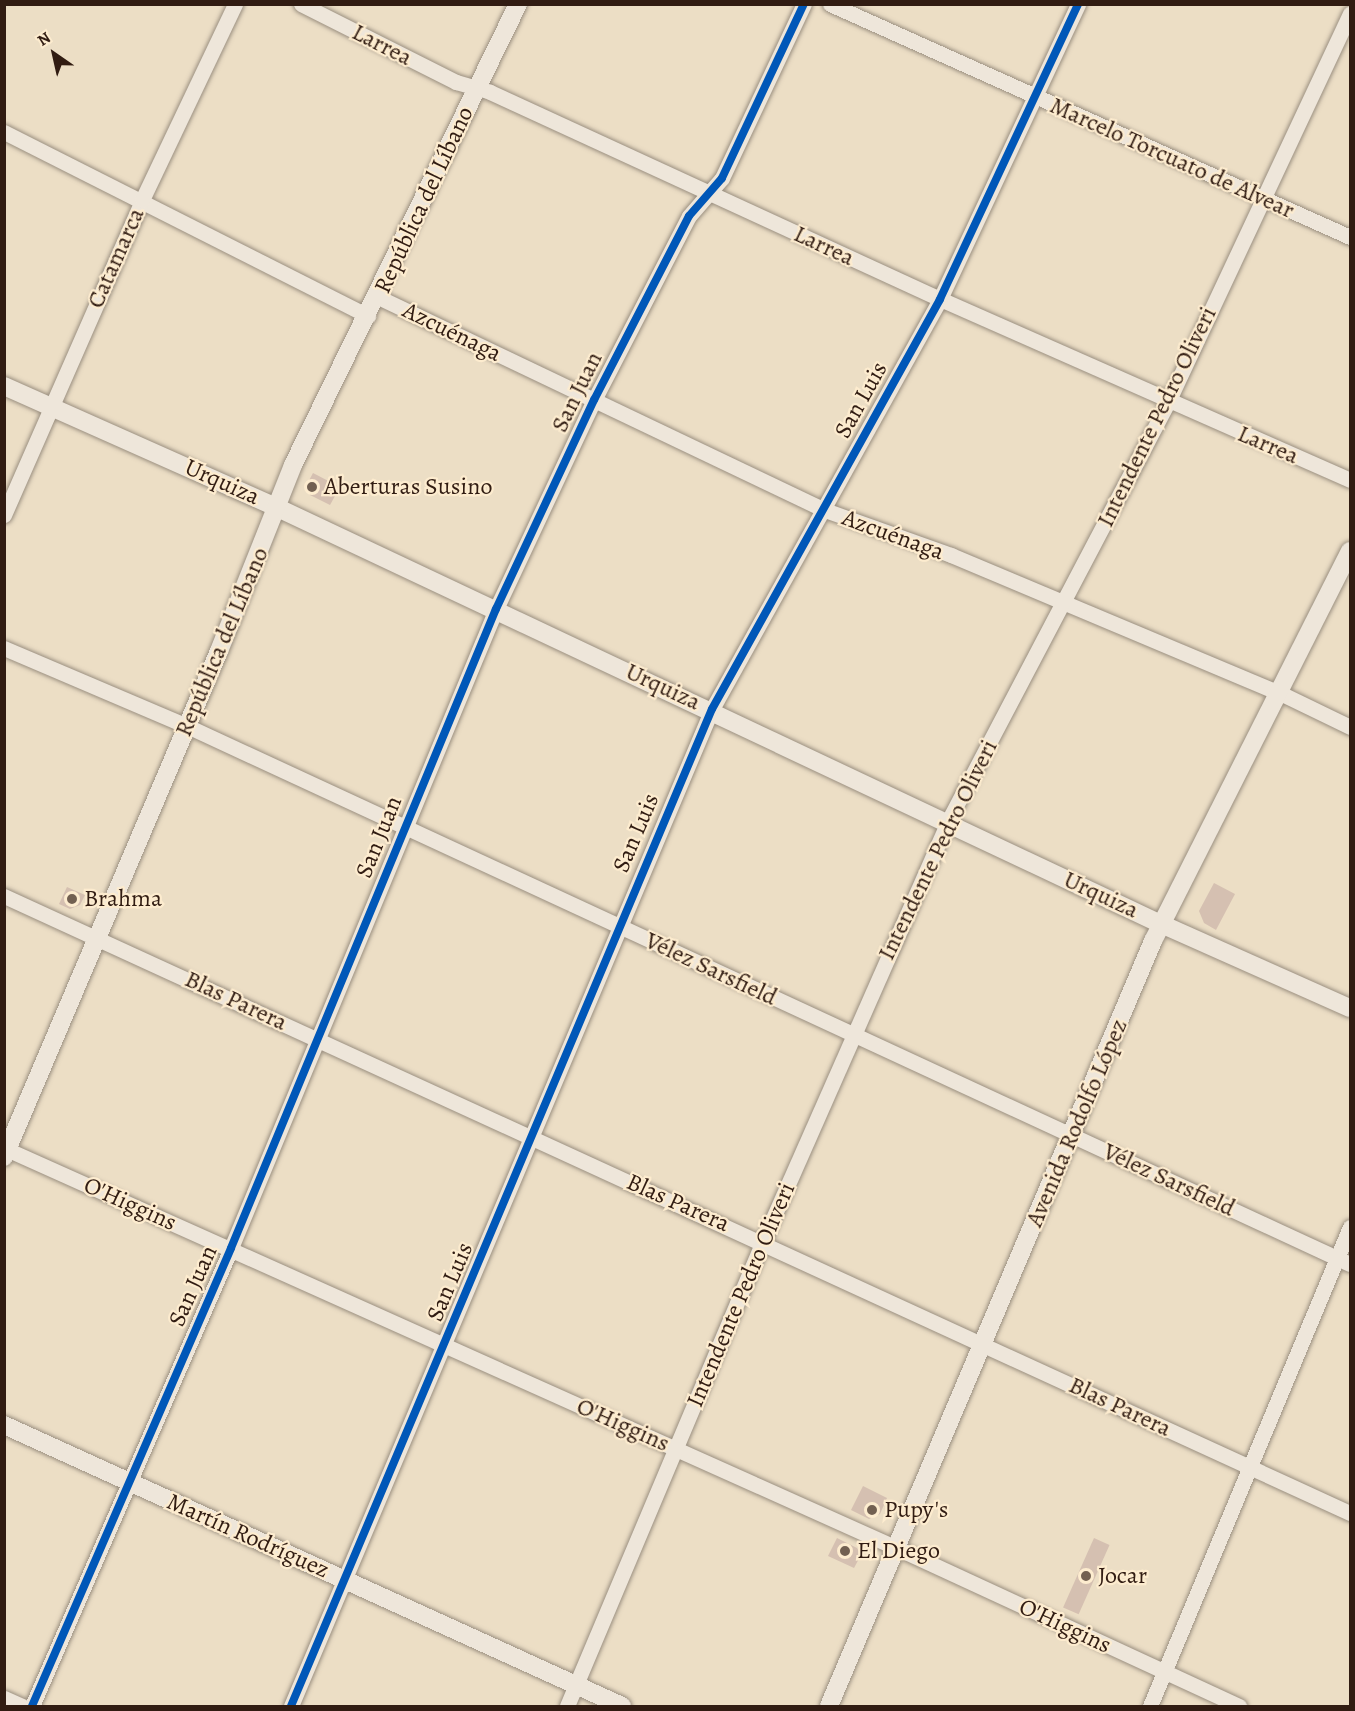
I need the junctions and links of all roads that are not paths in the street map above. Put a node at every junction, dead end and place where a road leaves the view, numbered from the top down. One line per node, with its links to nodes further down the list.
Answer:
1 (235, 4): 13 (street, Catamarca)
2 (301, 4): 8 (street, Larrea)
3 (518, 4): 8 (street, República del Líbano)
4 (804, 4): 11 (street, San Juan)
5 (830, 4): 9 (street, Marcelo Torcuato de Alvear)
6 (1078, 4): 9 (street, San Luis)
7 (1350, 13): 12 (street, Intendente Pedro Oliveri)
8 (477, 88): 11 (street, Larrea); 15 (street, República del Líbano)
9 (1035, 98): 12 (street, Marcelo Torcuato de Alvear); 16 (street, San Luis)
10 (4, 132): 13 (street, Azcuénaga)
11 (710, 194): 16 (street, Larrea); 19 (street, San Juan)
12 (1262, 198): 14 (street, Marcelo Torcuato de Alvear); 20 (street, Intendente Pedro Oliveri)
13 (142, 200): 17 (street, Azcuénaga); 21 (street, Catamarca)
14 (1350, 237)
15 (378, 297): 17 (street, República del Líbano); 19 (street, Azcuénaga)
16 (940, 299): 20 (street, Larrea); 24 (street, San Luis)
17 (368, 316): 23 (street, República del Líbano)
18 (4, 386): 21 (street, Urquiza)
19 (594, 400): 24 (street, Azcuénaga); 28 (street, San Juan)
20 (1168, 402): 22 (street, Larrea); 27 (street, Intendente Pedro Oliveri)
21 (50, 406): 23 (street, Urquiza); 25 (street, Catamarca)
22 (1350, 480)
23 (278, 508): 28 (street, Urquiza); 32 (street, República del Líbano)
24 (822, 509): 27 (street, Azcuénaga); 31 (street, San Luis)
25 (4, 515)
26 (1350, 551): 30 (street, Avenida Rodolfo López)
27 (1062, 605): 30 (street, Azcuénaga); 34 (street, Intendente Pedro Oliveri)
28 (496, 609): 31 (street, Urquiza); 35 (street, San Juan)
29 (4, 648): 32 (street, Vélez Sarsfield)
30 (1280, 693): 33 (street, Azcuénaga); 37 (street, Avenida Rodolfo López)
31 (712, 709): 34 (street, Urquiza); 38 (street, San Luis)
32 (188, 726): 35 (street, Vélez Sarsfield); 39 (street, República del Líbano)
33 (1350, 727)
34 (947, 823): 37 (street, Urquiza); 41 (street, Intendente Pedro Oliveri)
35 (403, 826): 38 (street, Vélez Sarsfield); 42 (street, San Juan)
36 (4, 896): 39 (street, Blas Parera)
37 (1161, 924): 40 (street, Urquiza); 43 (street, Avenida Rodolfo López)
38 (618, 926): 41 (street, Vélez Sarsfield); 44 (street, San Luis)
39 (97, 936): 42 (street, Blas Parera); 45 (street, República del Líbano)
40 (1350, 1008)
41 (852, 1035): 43 (street, Vélez Sarsfield); 47 (street, Intendente Pedro Oliveri)
42 (319, 1038): 44 (street, Blas Parera); 48 (street, San Juan)
43 (1072, 1136): 49 (street, Vélez Sarsfield); 50 (street, Avenida Rodolfo López)
44 (531, 1139): 47 (street, Blas Parera); 51 (street, San Luis)
45 (6, 1152): 48 (street, O'Higgins)
46 (1350, 1227): 49 (street)
47 (763, 1241): 50 (street, Blas Parera); 53 (street, Intendente Pedro Oliveri)
48 (231, 1248): 51 (street, O'Higgins); 55 (street, San Juan)
49 (1344, 1261): 54 (street)
50 (983, 1342): 54 (street, Blas Parera); 57 (street, Avenida Rodolfo López)
51 (444, 1345): 53 (street, O'Higgins); 58 (street, San Luis)
52 (4, 1425): 55 (street, Martín Rodríguez)
53 (677, 1449): 57 (street, O'Higgins); 60 (street, Intendente Pedro Oliveri)
54 (1249, 1468): 56 (street, Blas Parera); 59 (street)
55 (129, 1482): 58 (street, Martín Rodríguez); 63 (street, San Juan)
56 (1350, 1513)
57 (897, 1548): 59 (street, O'Higgins); 67 (street, Avenida Rodolfo López)
58 (346, 1581): 60 (street, Martín Rodríguez); 64 (street, San Luis)
59 (1165, 1672): 68 (street); 69 (street, O'Higgins)
60 (576, 1685): 65 (street, Intendente Pedro Oliveri); 66 (street, Martín Rodríguez)
61 (4, 1698): 62 (street)
62 (22, 1707)
63 (32, 1707)
64 (291, 1707)
65 (567, 1707)
66 (622, 1707)
67 (829, 1707)
68 (1150, 1707)
69 (1239, 1707)

